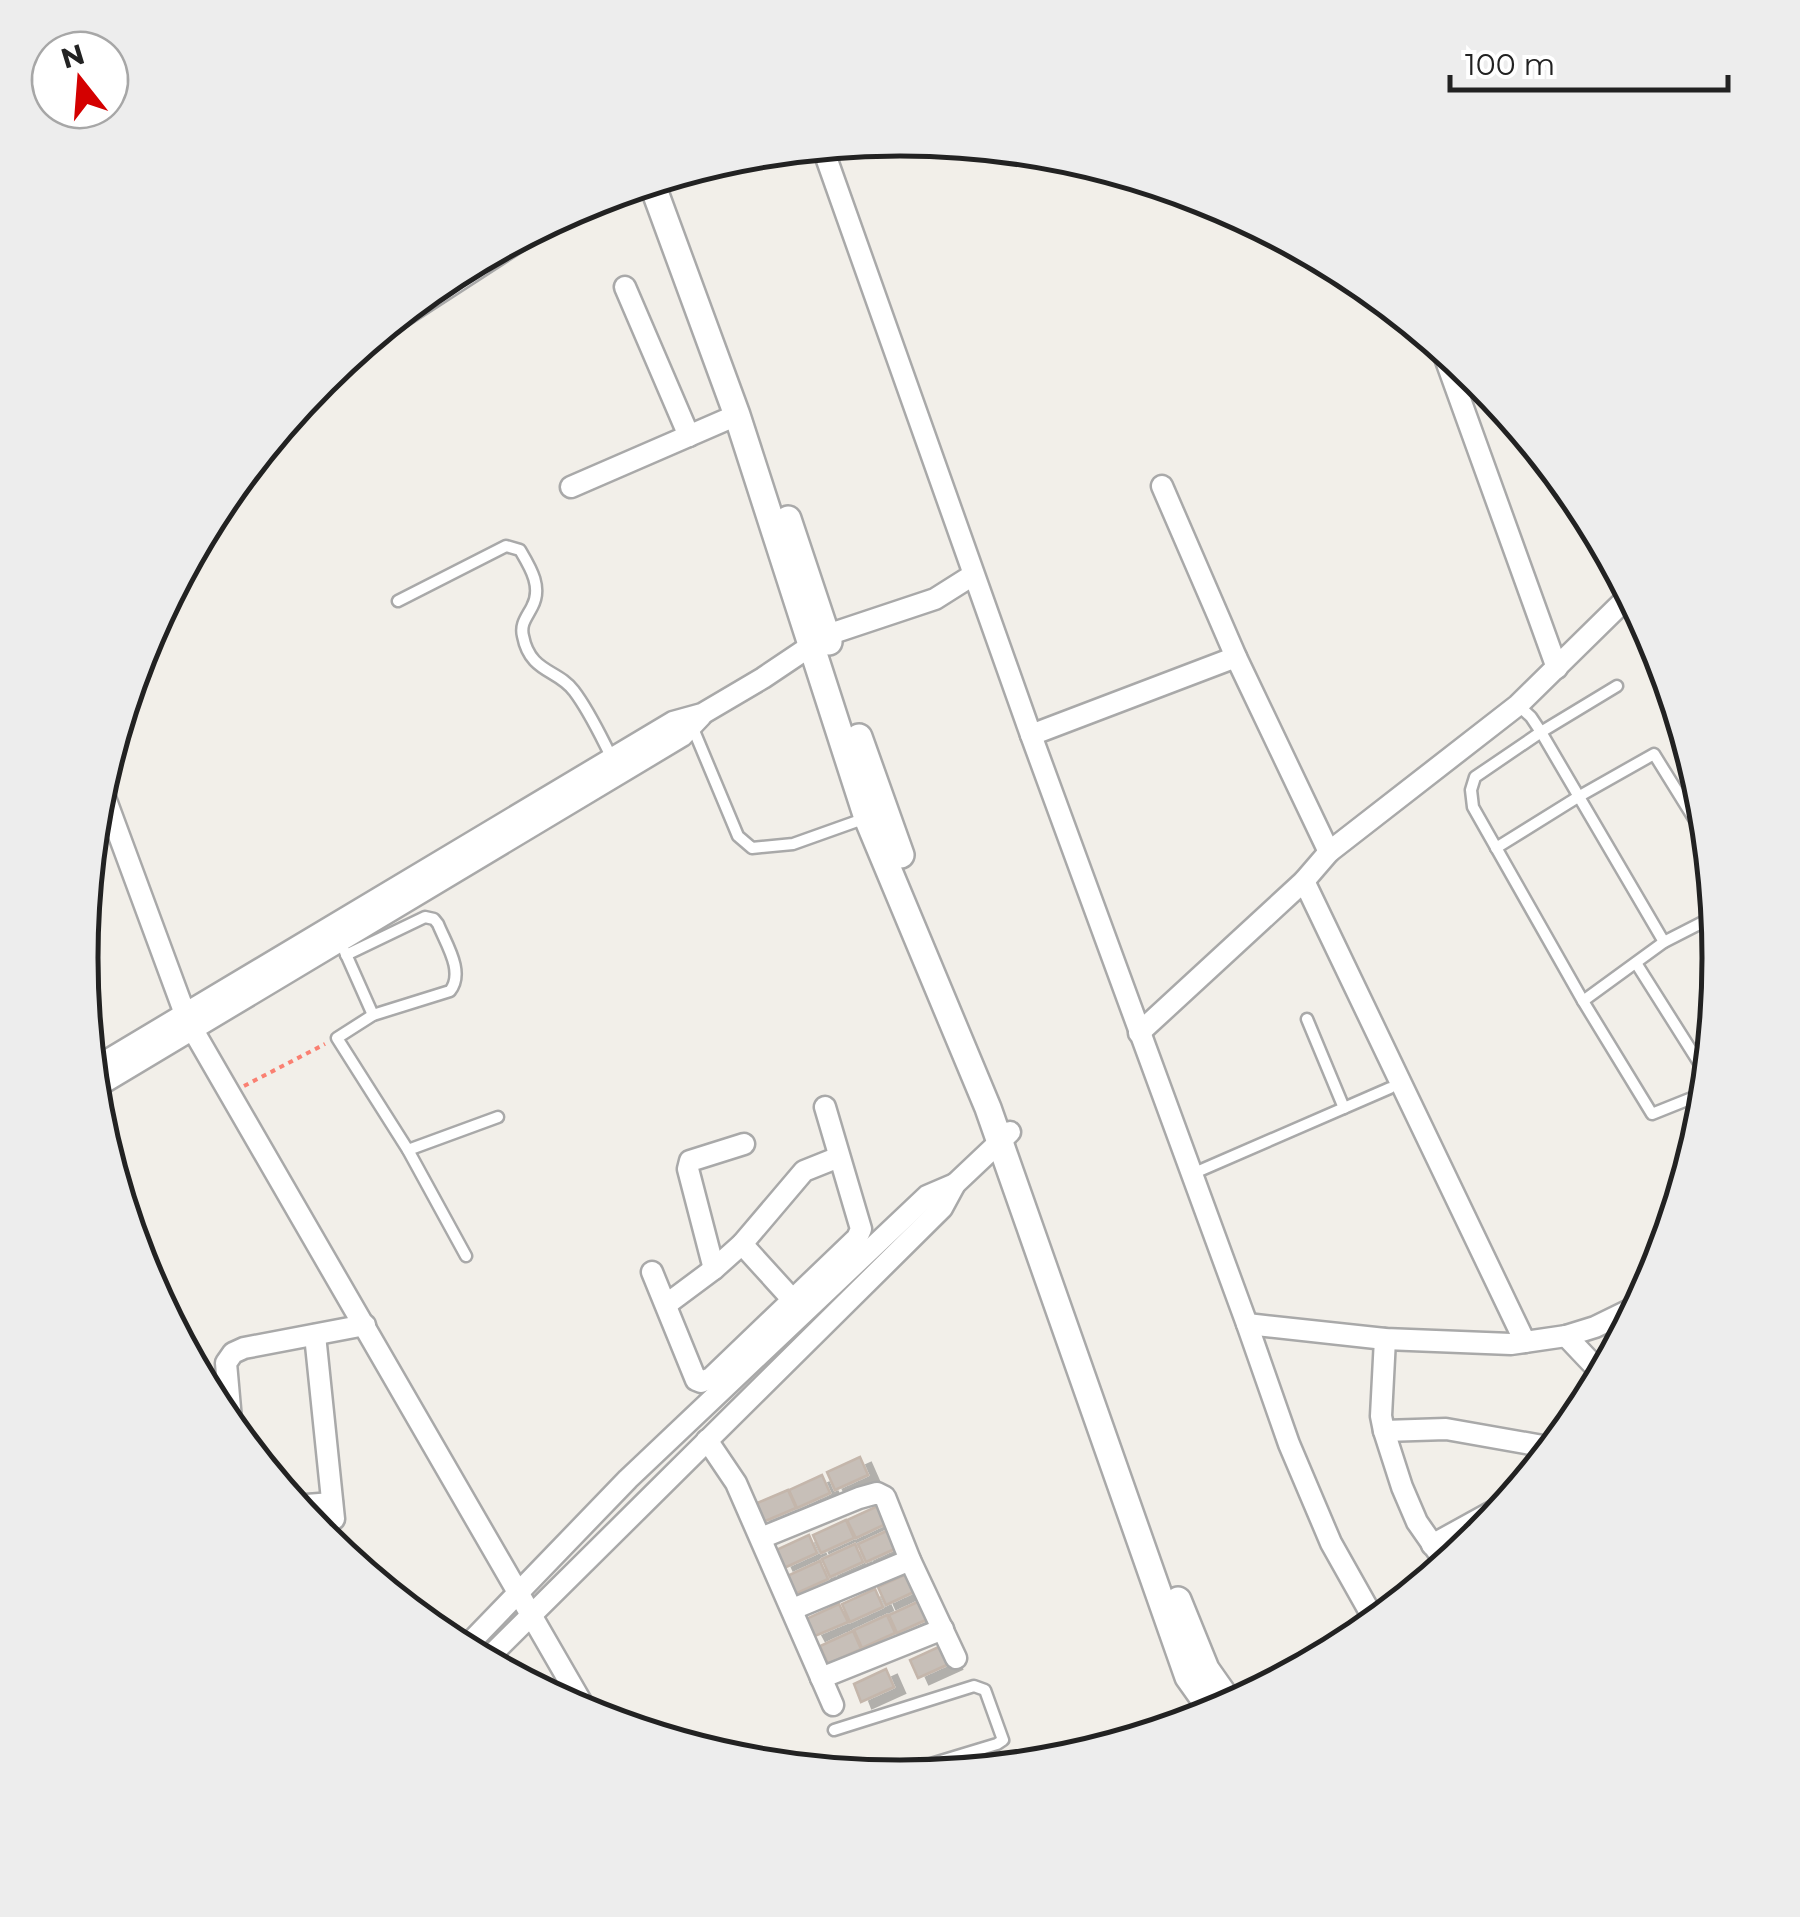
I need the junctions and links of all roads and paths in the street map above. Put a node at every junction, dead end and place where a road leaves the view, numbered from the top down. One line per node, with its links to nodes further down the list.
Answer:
1 (827, 160): 10 (street)
2 (671, 190): 13 (street)
3 (657, 194): 6 (street)
4 (625, 287): 7 (street)
5 (1452, 377): 15 (street)
6 (737, 415): 7 (street); 13 (street)
7 (688, 436): 9 (street)
8 (1162, 486): 14 (street)
9 (571, 487)
10 (974, 574): 13 (street); 20 (street)
11 (398, 600): 21 (lane)
12 (1620, 605): 15 (street)
13 (820, 640): 18 (street); 25 (street); 48 (street)
14 (1236, 657): 20 (street); 27 (street)
15 (1557, 668): 17 (street)
16 (1617, 686): 19 (lane)
17 (1518, 706): 19 (lane); 27 (street)
18 (697, 720): 21 (street); 25 (lane); 31 (street)
19 (1541, 732): 22 (lane); 26 (lane)
20 (1031, 736): 37 (street)
21 (613, 760): 36 (street)
22 (1578, 797): 23 (lane); 26 (lane); 30 (lane)
23 (1688, 809)
24 (111, 813): 36 (street)
25 (867, 818): 48 (street)
26 (1496, 848): 33 (lane)
27 (1329, 852): 28 (street)
28 (1304, 881): 37 (street); 65 (street)
29 (1701, 923): 30 (lane)
30 (1664, 942): 32 (lane)
31 (343, 948): 34 (lane); 34 (lane); 36 (street)
32 (1636, 963): 33 (lane); 39 (lane)
33 (1583, 1001): 44 (lane)
34 (373, 1015): 38 (lane)
35 (1307, 1019): 46 (lane)
36 (189, 1022): 40 (street); 41 (street); 43 (street)
37 (1140, 1034): 52 (street)
38 (337, 1038): 43 (path); 50 (lane)
39 (1696, 1059)
40 (104, 1064)
41 (107, 1079)
42 (1390, 1088): 46 (lane)
43 (231, 1093): 60 (street)
44 (1690, 1099)
45 (825, 1107): 51 (street)
46 (1344, 1108): 52 (lane)
47 (498, 1118): 50 (lane)
48 (1004, 1136): 58 (street); 87 (street)
49 (744, 1144): 55 (street)
50 (408, 1150): 54 (lane)
51 (839, 1157): 53 (street); 58 (street)
52 (1191, 1175): 61 (street)
53 (742, 1244): 55 (street); 58 (street)
54 (466, 1256)
55 (714, 1269): 57 (street)
56 (652, 1272): 57 (street)
57 (666, 1304): 58 (street)
58 (805, 1314): 69 (street); 77 (street)
59 (1618, 1316): 63 (street)
60 (365, 1324): 62 (street); 77 (street)
61 (1247, 1324): 64 (street); 79 (street)
62 (315, 1335): 67 (street); 71 (street)
63 (1566, 1336): 65 (street); 66 (street)
64 (1385, 1339): 65 (street); 68 (street)
65 (1525, 1342)
66 (1592, 1364)
67 (229, 1398)
68 (1384, 1431): 70 (street); 74 (street)
69 (707, 1440): 73 (street); 80 (street)
70 (1538, 1445)
71 (317, 1509)
72 (1468, 1525): 74 (street)
73 (761, 1538): 76 (street); 78 (street)
74 (1432, 1545): 75 (street)
75 (1438, 1553)
76 (910, 1560): 78 (street); 81 (street)
77 (518, 1593): 80 (street); 82 (street)
78 (792, 1609): 85 (street)
79 (1369, 1610)
80 (531, 1616): 83 (street); 86 (street)
81 (942, 1628): 84 (street); 85 (street)
82 (474, 1638)
83 (495, 1651)
84 (956, 1658)
85 (821, 1678): 88 (street)
86 (575, 1692)
87 (1206, 1700)
88 (833, 1705)
89 (834, 1730): 90 (lane)
90 (947, 1759)

